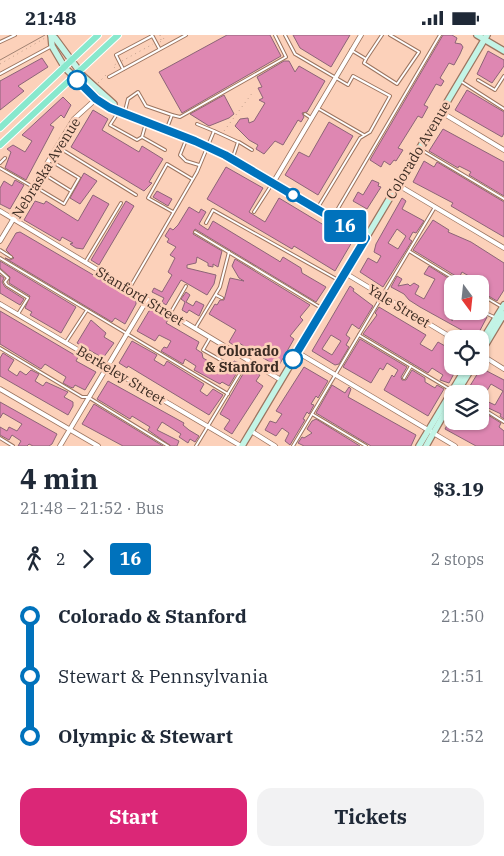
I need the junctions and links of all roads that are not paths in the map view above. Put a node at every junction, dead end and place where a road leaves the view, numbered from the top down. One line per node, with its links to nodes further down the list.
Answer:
1 (15, 35): 15 (lane)
2 (51, 35): 16 (street); 21 (street)
3 (98, 35): 21 (main road)
4 (118, 35): 24 (main road)
5 (152, 35): 17 (lane); 23 (lane)
6 (186, 35): 17 (lane)
7 (275, 35): 38 (lane)
8 (285, 35): 29 (lane)
9 (361, 35): 18 (street)
10 (382, 35): 20 (lane)
11 (390, 35): 20 (lane)
12 (440, 35): 77 (lane)
13 (477, 35): 14 (street)
14 (486, 37): 19 (street); 31 (street, Colorado Avenue)
15 (0, 42)
16 (52, 46): 22 (street); 25 (lane)
17 (160, 49): 23 (lane)
18 (351, 50): 20 (lane); 29 (street)
19 (504, 51)
20 (366, 59)
21 (71, 62): 22 (main road); 24 (street)
22 (65, 68): 27 (street); 41 (main road)
23 (123, 69): 28 (lane)
24 (80, 72): 27 (main road); 35 (street)
25 (0, 74)
26 (504, 76): 30 (lane)
27 (74, 77): 32 (street); 49 (main road)
28 (109, 77)
29 (334, 77): 33 (street); 45 (lane)
30 (478, 80)
31 (460, 81): 34 (lane); 36 (street, Colorado Avenue)
32 (96, 99): 35 (street); 51 (street, Nebraska Avenue)
33 (317, 108): 39 (street); 45 (lane)
34 (504, 109)
35 (119, 111): 38 (lane); 40 (street); 46 (lane)
36 (441, 112): 52 (street, Colorado Avenue); 55 (street)
37 (305, 114): 39 (lane)
38 (172, 115): 43 (lane)
39 (311, 118): 64 (street)
40 (146, 123): 43 (street); 46 (lane)
41 (2, 124)
42 (197, 124): 44 (lane)
43 (166, 130): 47 (street)
44 (214, 131): 48 (lane); 50 (lane)
45 (364, 135): 72 (lane)
46 (142, 137): 53 (lane)
47 (187, 138): 50 (street); 60 (lane)
48 (238, 142): 54 (lane); 57 (lane)
49 (0, 145)
50 (207, 146): 57 (street); 60 (lane)
51 (58, 147): 58 (street, Nebraska Avenue); 68 (lane)
52 (419, 148): 65 (street, Colorado Avenue); 69 (lane)
53 (165, 150)
54 (252, 150)
55 (504, 150)
56 (5, 157): 59 (lane)
57 (232, 159): 64 (street)
58 (50, 161): 62 (street, Nebraska Avenue); 67 (lane)
59 (0, 163)
60 (199, 165): 63 (lane)
61 (0, 168): 66 (lane)
62 (42, 173): 66 (street, Nebraska Avenue); 67 (lane)
63 (192, 179): 75 (lane); 75 (lane)
64 (273, 183): 72 (street); 74 (lane)
65 (398, 185): 71 (street); 80 (street, Colorado Avenue)
66 (33, 187): 67 (lane); 76 (street, Nebraska Avenue)
67 (72, 191)
68 (136, 195)
69 (504, 199)
70 (121, 203): 88 (lane)
71 (435, 207): 82 (street); 84 (lane)
72 (316, 209): 77 (street)
73 (0, 211): 76 (street, Stanford Street)
74 (254, 211)
75 (173, 212): 94 (lane)
76 (13, 219): 81 (street, Nebraska Avenue); 88 (street, Stanford Street)
77 (332, 219): 80 (street)
78 (206, 223): 92 (lane)
79 (195, 232): 85 (lane)
80 (366, 238): 90 (street, Colorado Avenue)
81 (0, 241)
82 (504, 248)
83 (0, 250): 86 (lane)
84 (409, 251): 91 (lane); 96 (lane)
85 (229, 252): 95 (lane); 102 (lane)
86 (11, 257)
87 (0, 258): 103 (lane)
88 (85, 263): 94 (street, Stanford Street)
89 (0, 271): 104 (lane)
90 (345, 273): 92 (street, Colorado Avenue); 96 (street, Yale Street)
91 (448, 275)
92 (340, 281): 102 (street, Colorado Avenue)
93 (186, 286): 105 (lane)
94 (129, 290): 99 (street, Stanford Street)
95 (216, 295): 97 (lane); 109 (lane)
96 (383, 295): 111 (street, Yale Street); 113 (lane)
97 (222, 298)
98 (489, 299): 101 (lane)
99 (147, 300): 105 (street, Stanford Street); 112 (street)
100 (0, 303): 104 (street, Berkeley Street)
101 (503, 307): 108 (street)
102 (323, 309): 119 (street, Colorado Avenue)
103 (87, 310): 112 (lane); 116 (lane)
104 (18, 314): 116 (street, Berkeley Street)
105 (170, 314): 109 (street, Stanford Street)
106 (504, 314): 115 (street)
107 (489, 315): 108 (lane)
108 (496, 318): 110 (street)
109 (195, 329): 114 (street, Stanford Street)
110 (489, 330)
111 (444, 333)
112 (126, 334): 125 (street); 132 (lane)
113 (359, 335): 124 (lane); 127 (lane)
114 (210, 338): 118 (street, Stanford Street); 120 (lane)
115 (489, 339)
116 (66, 342): 125 (street, Berkeley Street)
117 (0, 348): 133 (lane)
118 (226, 348): 120 (lane); 121 (street, Stanford Street)
119 (297, 352): 127 (street); 129 (street, Colorado Avenue)
120 (219, 359): 123 (lane)
121 (248, 360): 129 (street, Stanford Street); 132 (lane)
122 (489, 360): 126 (street)
123 (226, 363)
124 (411, 366): 128 (lane); 130 (lane)
125 (107, 367): 133 (street); 139 (street, Berkeley Street)
126 (504, 369)
127 (335, 375): 137 (lane); 142 (street)
128 (404, 378)
129 (281, 380): 141 (street, Colorado Avenue)
130 (444, 386)
131 (0, 389): 140 (street)
132 (228, 393): 139 (lane)
133 (88, 397): 140 (street); 147 (lane)
134 (444, 412): 142 (street)
135 (444, 412): 142 (street)
136 (489, 413): 138 (lane)
137 (312, 414): 151 (lane); 152 (lane)
138 (504, 422)
139 (208, 427): 148 (lane); 149 (street, Berkeley Street)
140 (70, 429): 145 (street); 146 (street)
141 (251, 431): 149 (street, Colorado Avenue); 150 (street)
142 (431, 432): 153 (street); 154 (street); 155 (street)
143 (0, 438): 144 (lane)
144 (13, 446)
145 (60, 446)
146 (98, 446)
147 (168, 446)
148 (196, 446)
149 (242, 446)
150 (276, 446)
151 (293, 446)
152 (366, 446)
153 (419, 446)
154 (426, 446)
155 (455, 446)

